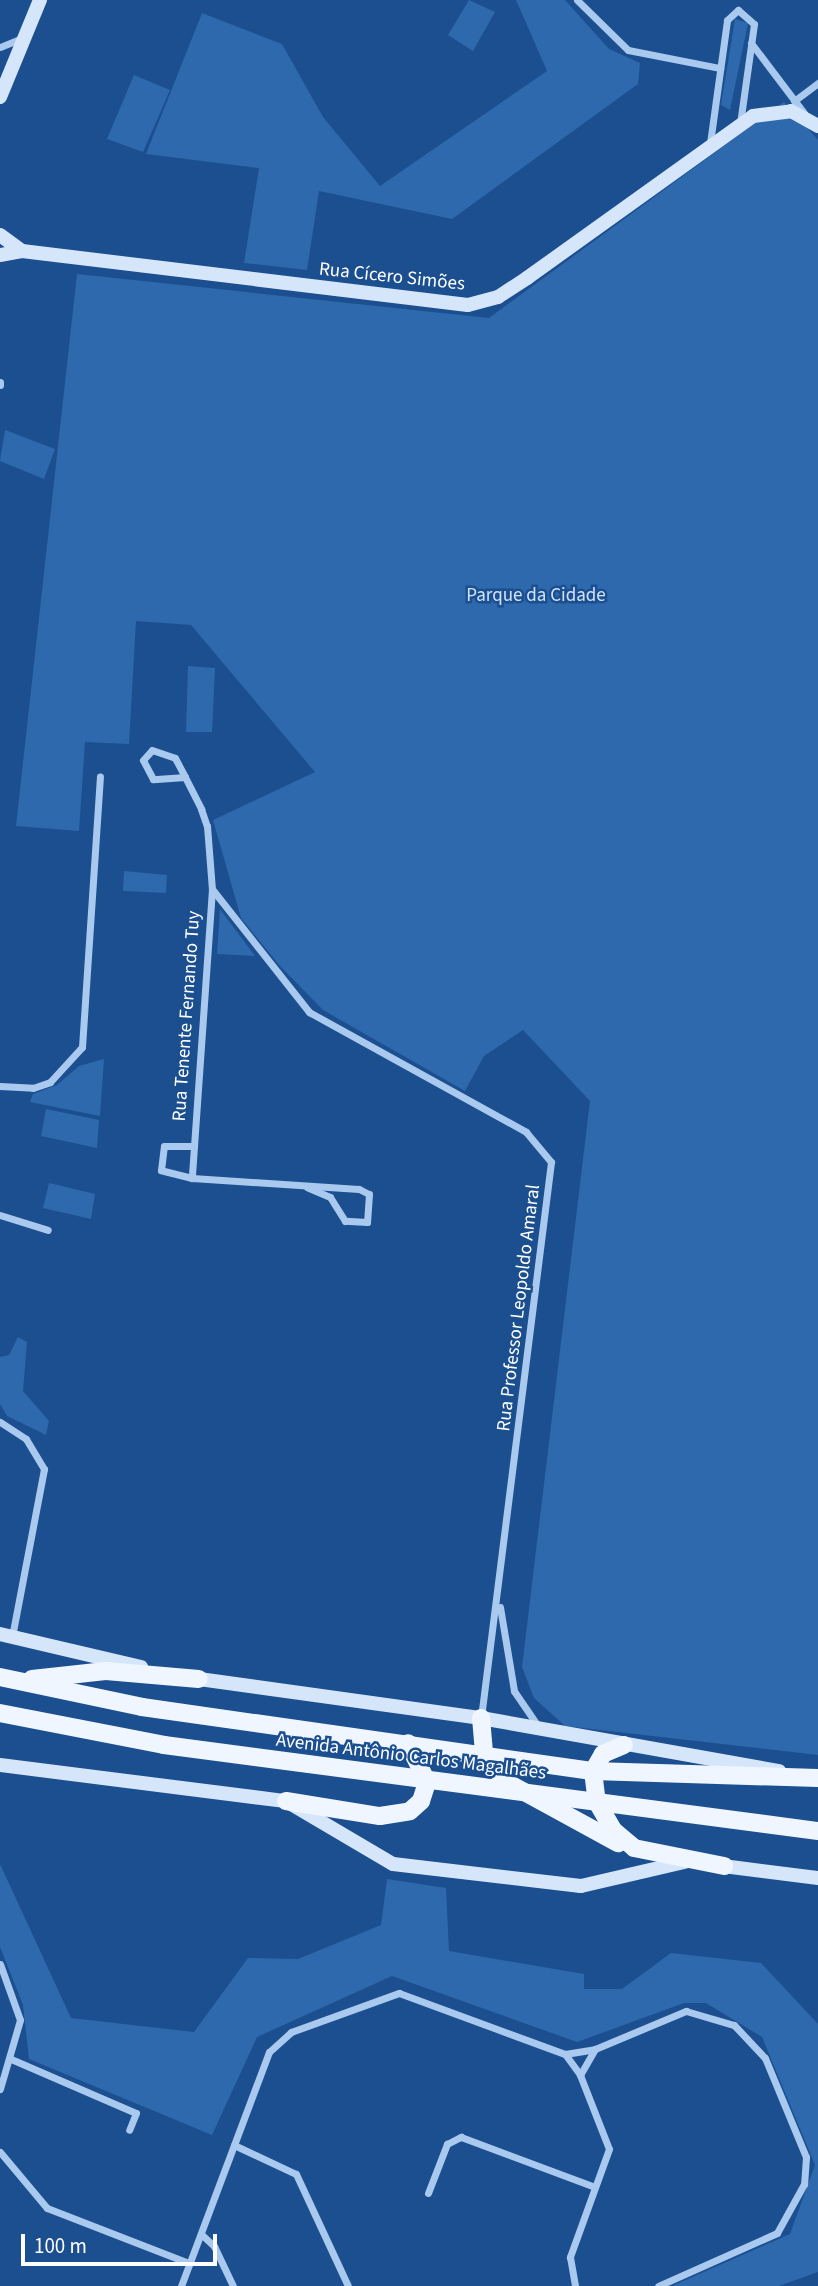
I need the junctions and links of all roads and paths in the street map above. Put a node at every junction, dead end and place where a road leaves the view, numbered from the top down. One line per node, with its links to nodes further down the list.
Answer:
1 (40, 0): 3 (street)
2 (577, 0): 6 (street)
3 (26, 37): 5 (street); 8 (street)
4 (751, 43): 6 (street); 9 (street); 11 (street)
5 (0, 47)
6 (720, 68): 13 (street)
7 (818, 83): 9 (street)
8 (0, 97)
9 (794, 101): 10 (street)
10 (804, 114): 11 (street); 12 (street)
11 (740, 124): 13 (street, Rua Cícero Simões)
12 (818, 127)
13 (710, 143): 15 (street, Rua Cícero Simões)
14 (0, 235): 15 (street, Rua Cícero Simões)
15 (22, 251): 16 (street, Rua Cícero Simões)
16 (0, 255)
17 (100, 777): 20 (street)
18 (185, 777): 18 (street); 19 (street)
19 (212, 889): 21 (street, Rua Tenente Fernando Tuy); 27 (street, Rua Professor Leopoldo Amaral)
20 (0, 1086)
21 (194, 1146): 22 (street, Rua Tenente Fernando Tuy); 22 (street, Rua Tenente Fernando Tuy)
22 (192, 1178): 23 (street, Rua Tenente Fernando Tuy)
23 (307, 1188): 23 (street, Rua Tenente Fernando Tuy)
24 (0, 1215): 25 (street)
25 (48, 1230)
26 (0, 1422): 28 (street)
27 (499, 1599): 32 (street, Rua Professor Leopoldo Amaral); 33 (street, Rua Professor Leopoldo Amaral)
28 (6, 1636): 30 (street, Avenida Antônio Carlos Magalhães)
29 (0, 1676): 30 (main road); 34 (main road, Avenida Antônio Carlos Magalhães)
30 (199, 1679): 32 (street, Avenida Antônio Carlos Magalhães)
31 (4, 1714): 40 (main road, Avenida Antônio Carlos Magalhães)
32 (481, 1718): 33 (street, Avenida Antônio Carlos Magalhães); 36 (main road)
33 (546, 1733): 35 (street, Avenida Antônio Carlos Magalhães)
34 (408, 1743): 36 (main road, Avenida Antônio Carlos Magalhães); 40 (main road)
35 (624, 1745): 38 (main road); 39 (street, Avenida Antônio Carlos Magalhães)
36 (484, 1754): 38 (main road, Avenida Antônio Carlos Magalhães); 41 (main road)
37 (0, 1765): 42 (street)
38 (593, 1771): 39 (main road, Avenida Antônio Carlos Magalhães); 43 (main road)
39 (811, 1777)
40 (426, 1782): 41 (main road, Avenida Antônio Carlos Magalhães); 42 (main road)
41 (532, 1795): 43 (main road, Avenida Antônio Carlos Magalhães); 45 (main road)
42 (286, 1801): 46 (street)
43 (597, 1802): 44 (main road, Avenida Antônio Carlos Magalhães); 45 (main road)
44 (818, 1831)
45 (634, 1848): 46 (main road)
46 (724, 1866): 47 (street)
47 (818, 1878)
48 (0, 1964): 51 (street)
49 (595, 2049): 50 (street); 52 (street); 65 (street)
50 (565, 2054): 52 (street); 55 (street)
51 (11, 2059): 53 (street); 54 (street)
52 (580, 2075): 57 (street)
53 (0, 2089)
54 (129, 2130)
55 (234, 2146): 59 (street); 63 (street)
56 (0, 2152): 60 (street)
57 (595, 2188): 58 (street); 64 (street)
58 (428, 2193)
59 (201, 2234): 60 (street); 62 (street)
60 (189, 2263): 61 (street)
61 (181, 2286)
62 (233, 2286)
63 (348, 2286)
64 (575, 2286)
65 (658, 2286)

